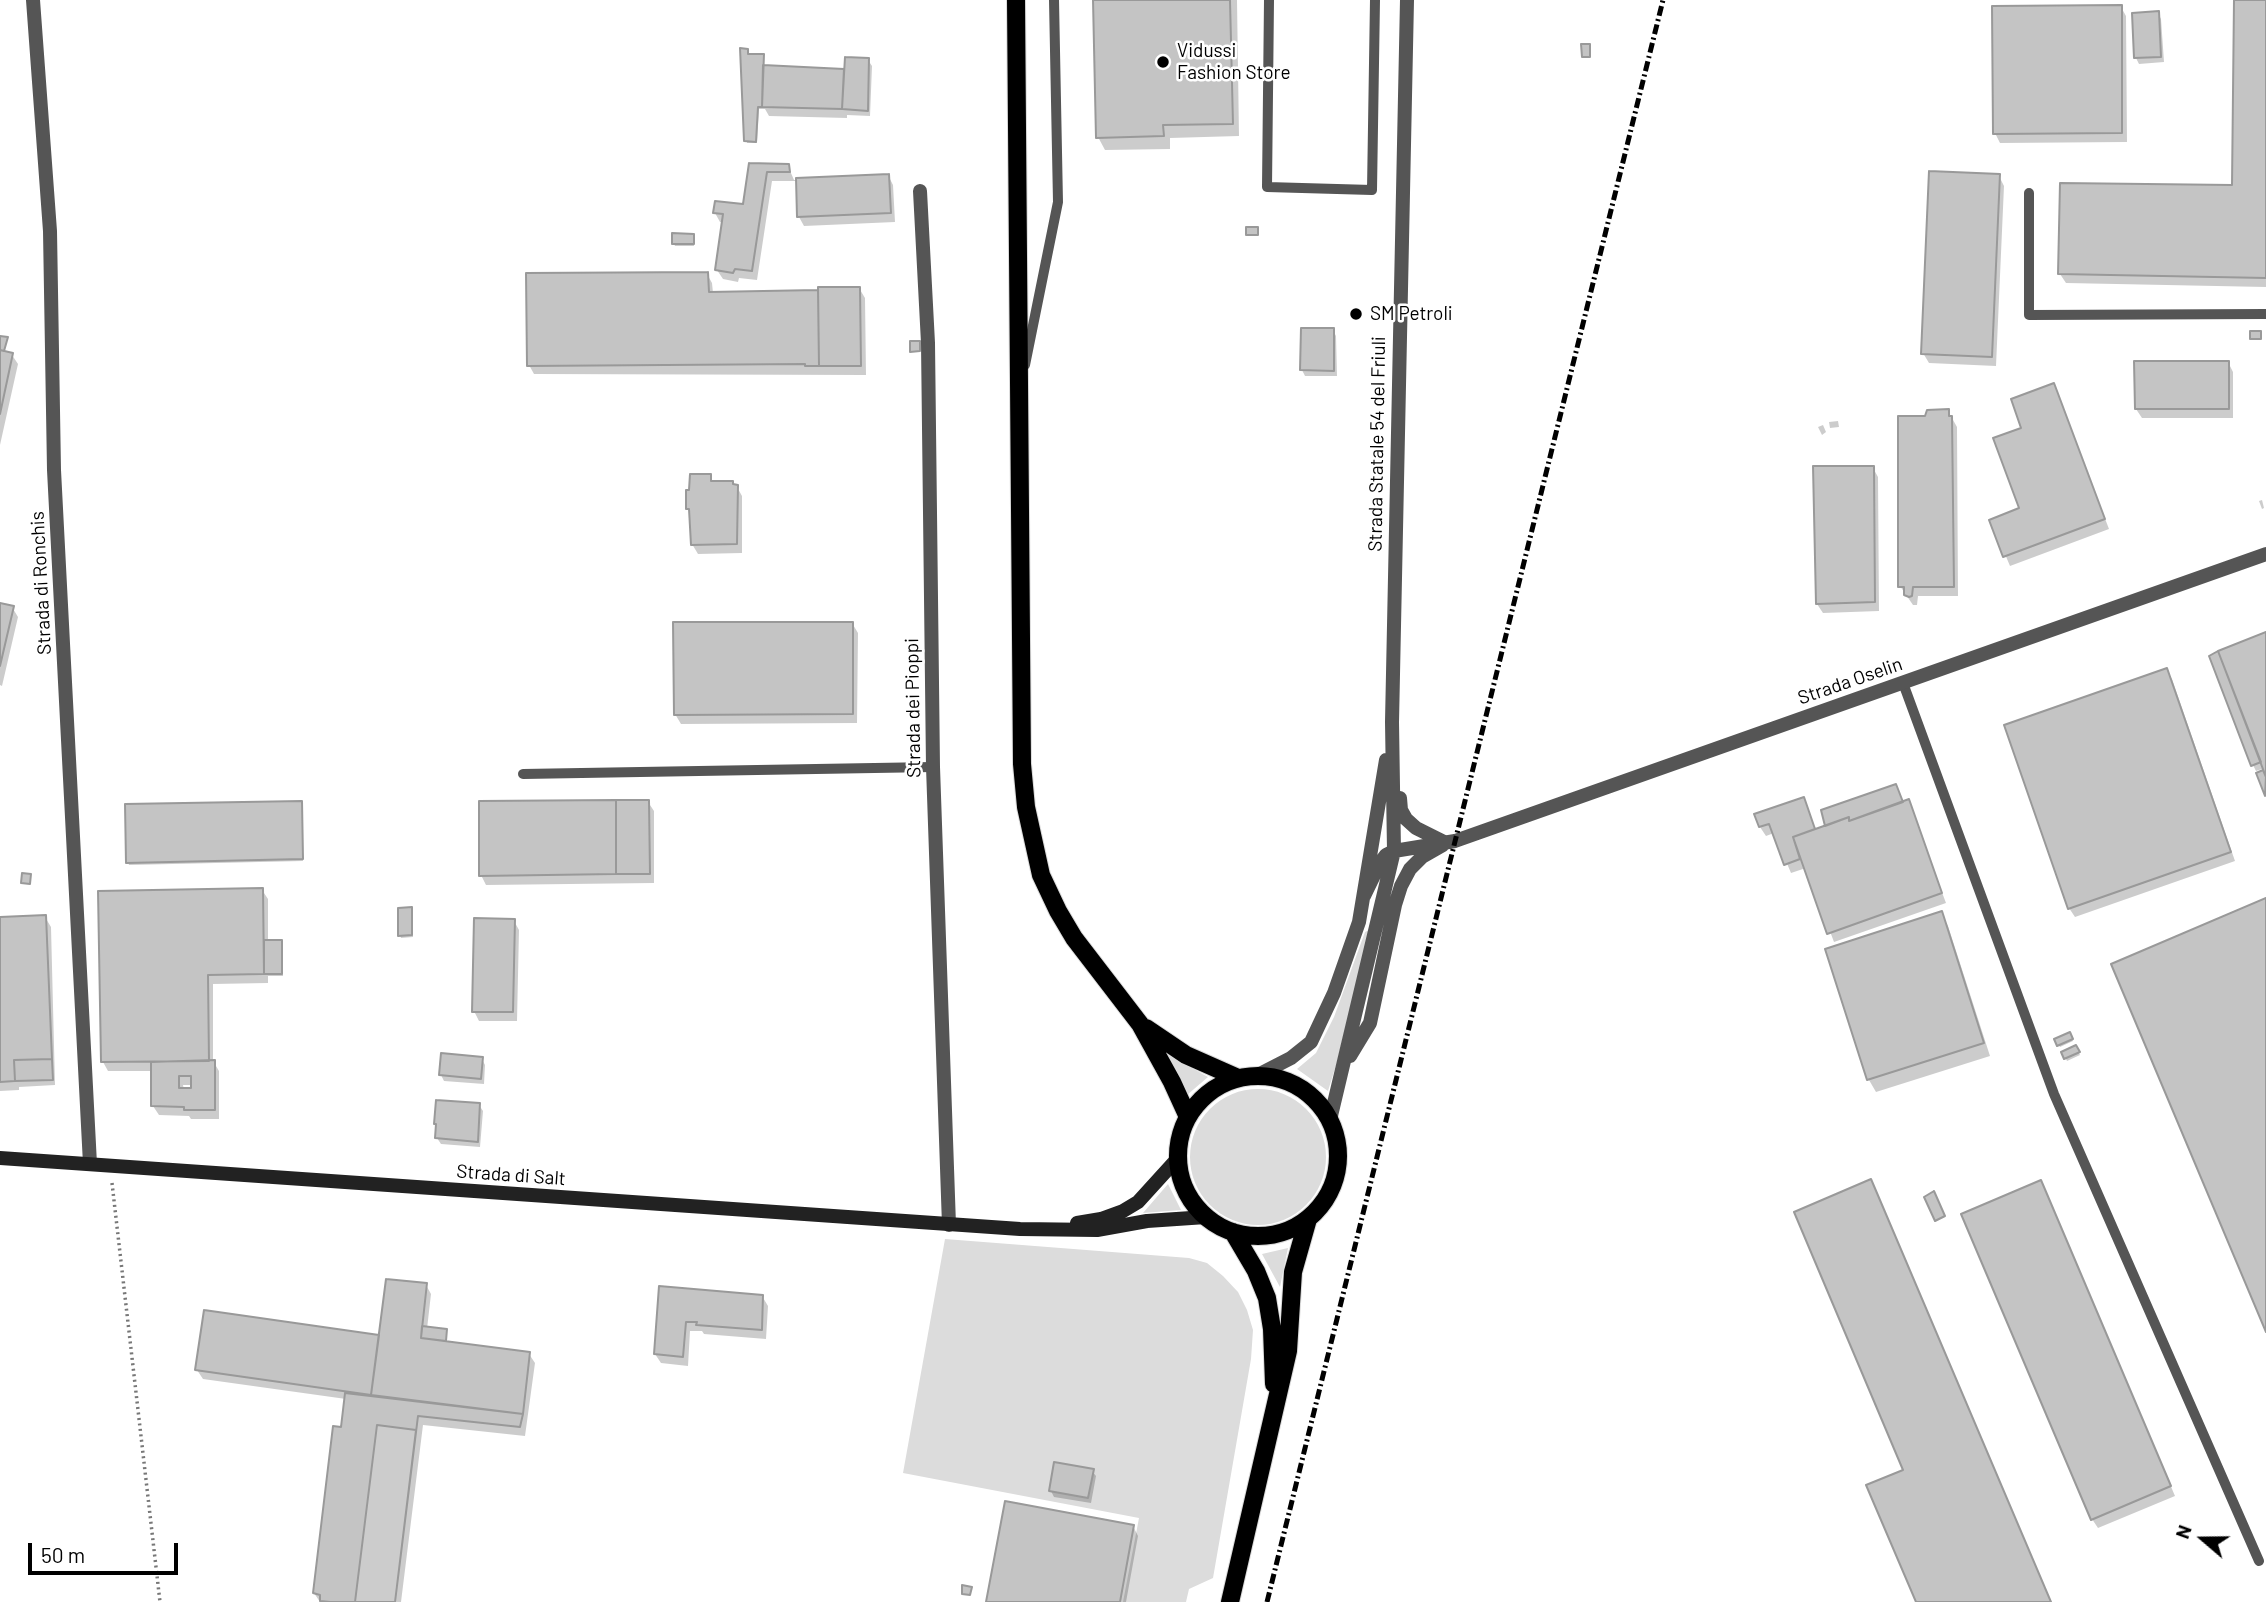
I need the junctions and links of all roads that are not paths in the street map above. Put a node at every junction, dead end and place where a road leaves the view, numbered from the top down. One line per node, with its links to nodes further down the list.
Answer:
1 (33, 0): 26 (street, Strada di Ronchis)
2 (1016, 0): 10 (main road)
3 (1054, 0): 10 (lane)
4 (1269, 0): 5 (lane)
5 (1374, 0)
6 (1407, 0): 13 (street, Strada Statale 54 del Friuli)
7 (920, 191): 14 (street, Strada dei Pioppi)
8 (2029, 192): 9 (lane)
9 (2266, 314)
10 (1020, 389): 19 (main road)
11 (2266, 554): 12 (street, Strada Oselin)
12 (1903, 683): 16 (street, Strada Oselin); 33 (lane)
13 (1392, 722): 16 (street, Strada Statale 54 del Friuli); 17 (street, Strada Statale 54 del Friuli); 18 (street, Strada Statale 54 del Friuli)
14 (933, 767): 15 (lane); 29 (street, Strada dei Pioppi)
15 (523, 774)
16 (1446, 843): 17 (street); 20 (street, Strada Statale 54 del Friuli)
17 (1394, 851): 18 (street); 20 (street, Strada Statale 54 del Friuli)
18 (1364, 896): 21 (street, Strada Statale 54 del Friuli)
19 (1140, 1024): 21 (main road); 22 (main road)
20 (1342, 1069): 23 (street, Strada Statale 54 del Friuli)
21 (1247, 1077): 22 (main road, Strada Statale 54 del Friuli); 23 (main road, Strada Statale 54 del Friuli)
22 (1188, 1117): 25 (main road, Strada Statale 54 del Friuli)
23 (1329, 1120): 28 (main road, Strada Statale 54 del Friuli)
24 (0, 1158): 26 (main road, Strada di Salt)
25 (1178, 1158): 27 (main road, Strada Statale 54 del Friuli); 30 (main road)
26 (90, 1164): 29 (main road, Strada di Salt)
27 (1206, 1217): 30 (main road); 31 (main road, Strada Statale 54 del Friuli)
28 (1308, 1219): 31 (main road, Strada Statale 54 del Friuli); 32 (main road, Strada Statale 54 del Friuli)
29 (949, 1225): 30 (main road, Strada di Salt)
30 (1020, 1229)
31 (1233, 1232): 32 (main road, Strada Statale 54 del Friuli)
32 (1275, 1405): 34 (main road, Strada Statale 54 del Friuli)
33 (2259, 1560)
34 (1230, 1602)

